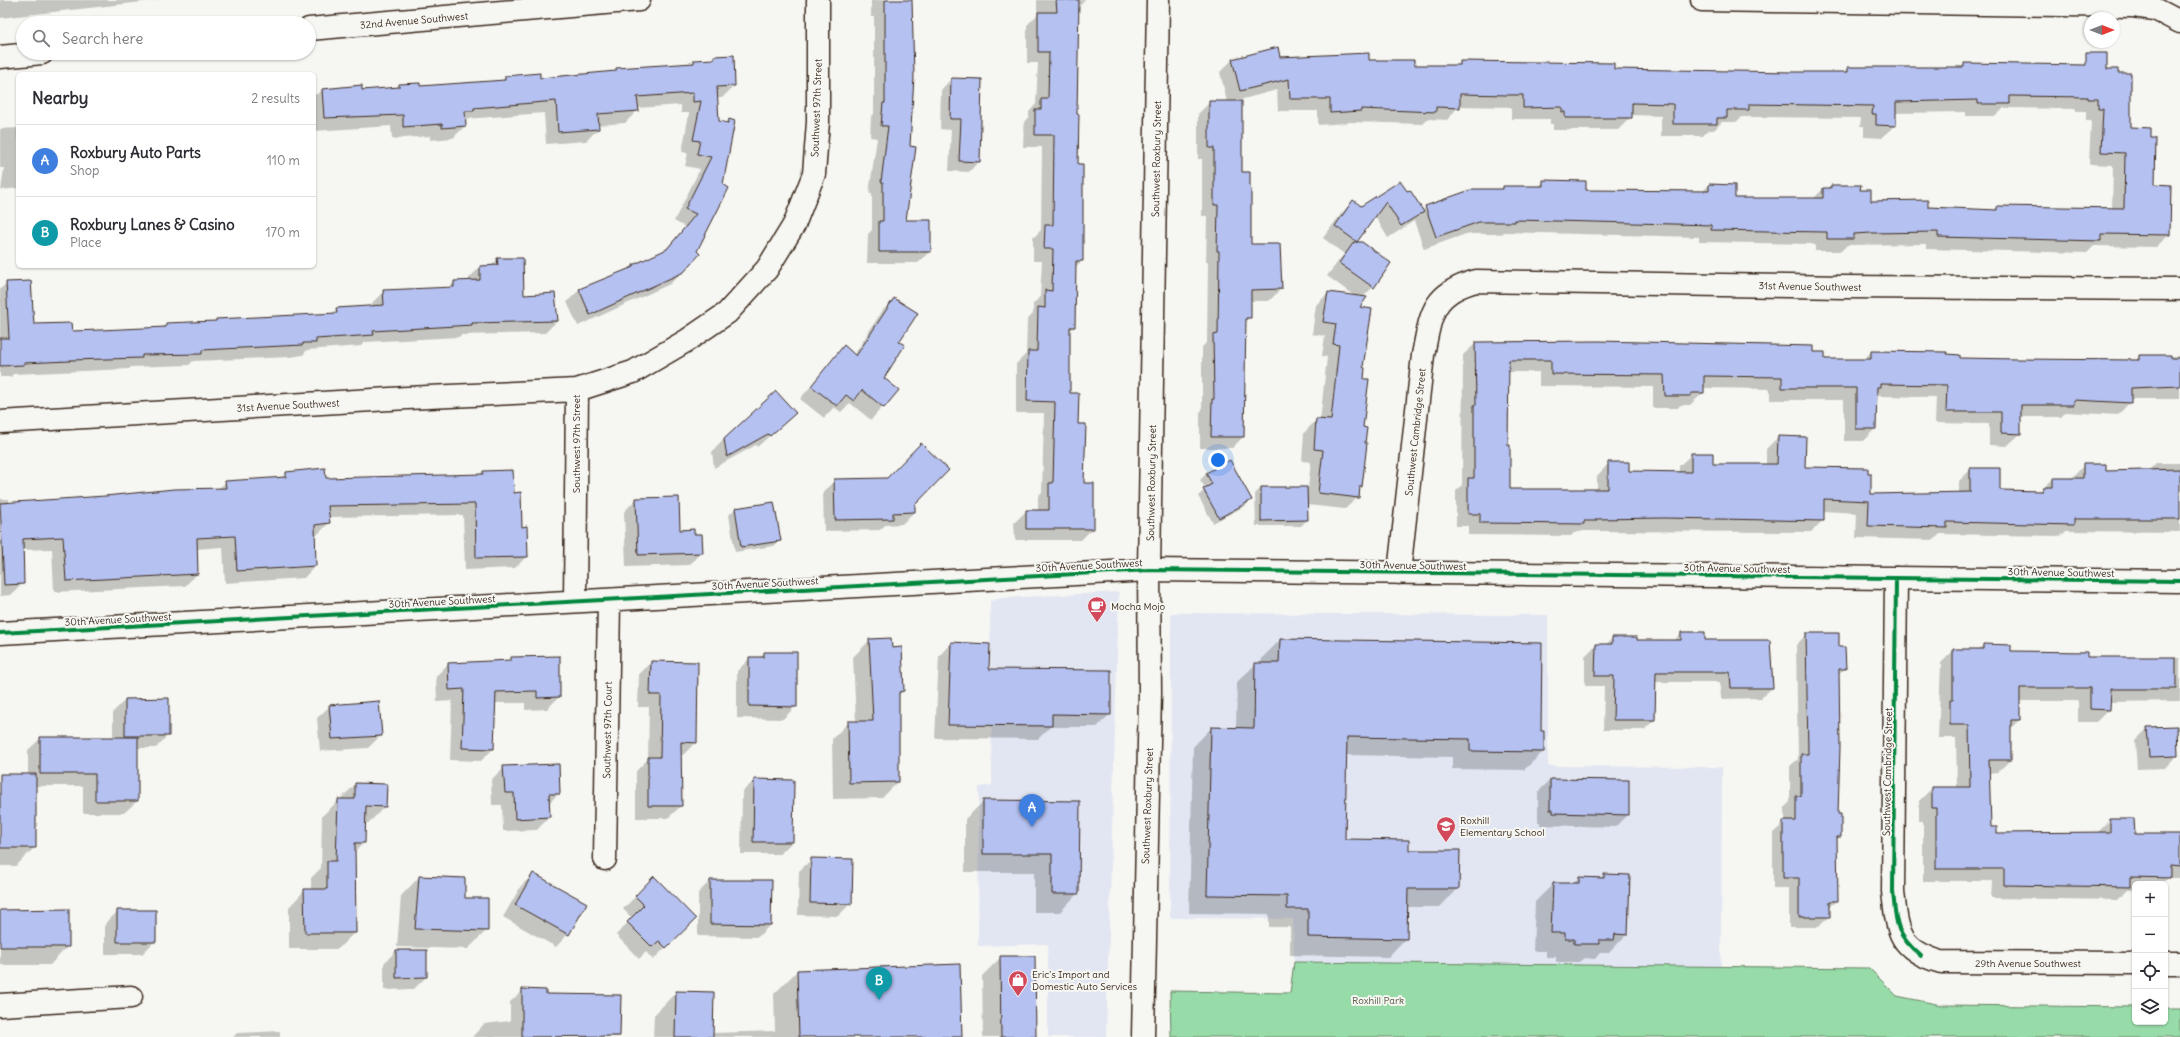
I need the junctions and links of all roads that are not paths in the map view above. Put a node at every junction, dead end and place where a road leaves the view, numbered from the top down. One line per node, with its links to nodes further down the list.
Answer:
1 (639, 0): 6 (street, 32nd Avenue Southwest)
2 (818, 0): 11 (street, Southwest 97th Street)
3 (1158, 0): 13 (street, Southwest Roxbury Street)
4 (1702, 0): 5 (street)
5 (2180, 22)
6 (316, 28)
7 (16, 55): 8 (street)
8 (0, 57)
9 (2180, 289): 10 (street, 31st Avenue Southwest)
10 (1443, 296): 14 (street, Southwest Cambridge Street)
11 (577, 390): 12 (street, 31st Avenue Southwest); 18 (street, Southwest 97th Street)
12 (0, 422)
13 (1150, 570): 14 (street, 30th Avenue Southwest); 17 (street, 30th Avenue Southwest); 27 (street, Southwest Roxbury Street)
14 (1399, 572): 15 (street, 30th Avenue Southwest)
15 (1896, 578): 16 (street, 30th Avenue Southwest); 21 (street, Southwest Cambridge Street)
16 (2180, 581)
17 (609, 600): 18 (street, 30th Avenue Southwest); 20 (street, Southwest 97th Court)
18 (575, 601): 19 (street, 30th Avenue Southwest)
19 (0, 633)
20 (605, 859)
21 (1921, 956): 22 (street, 29th Avenue Southwest)
22 (2132, 963)
23 (2168, 963): 24 (street)
24 (2180, 963)
25 (131, 997): 26 (street)
26 (0, 1005)
27 (1143, 1037)

